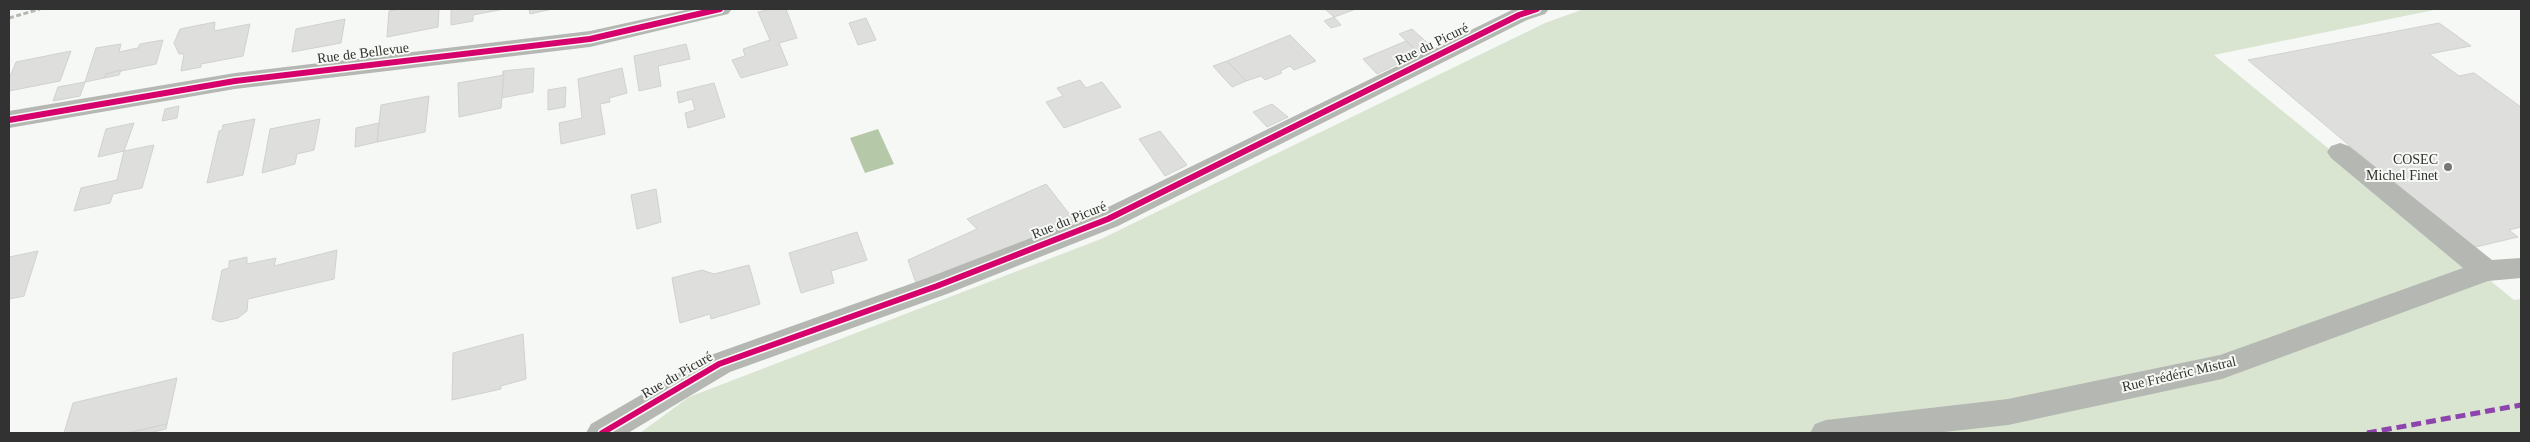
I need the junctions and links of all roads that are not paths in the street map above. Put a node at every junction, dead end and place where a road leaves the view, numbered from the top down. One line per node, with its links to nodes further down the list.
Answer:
1 (720, 9): 3 (street, Rue de Bellevue)
2 (1537, 9): 7 (street, Rue du Picuré)
3 (9, 120)
4 (2340, 152): 6 (street)
5 (2521, 268): 6 (street, Rue Frédéric Mistral)
6 (2486, 271): 8 (street, Rue Frédéric Mistral)
7 (602, 433)
8 (1826, 433)

